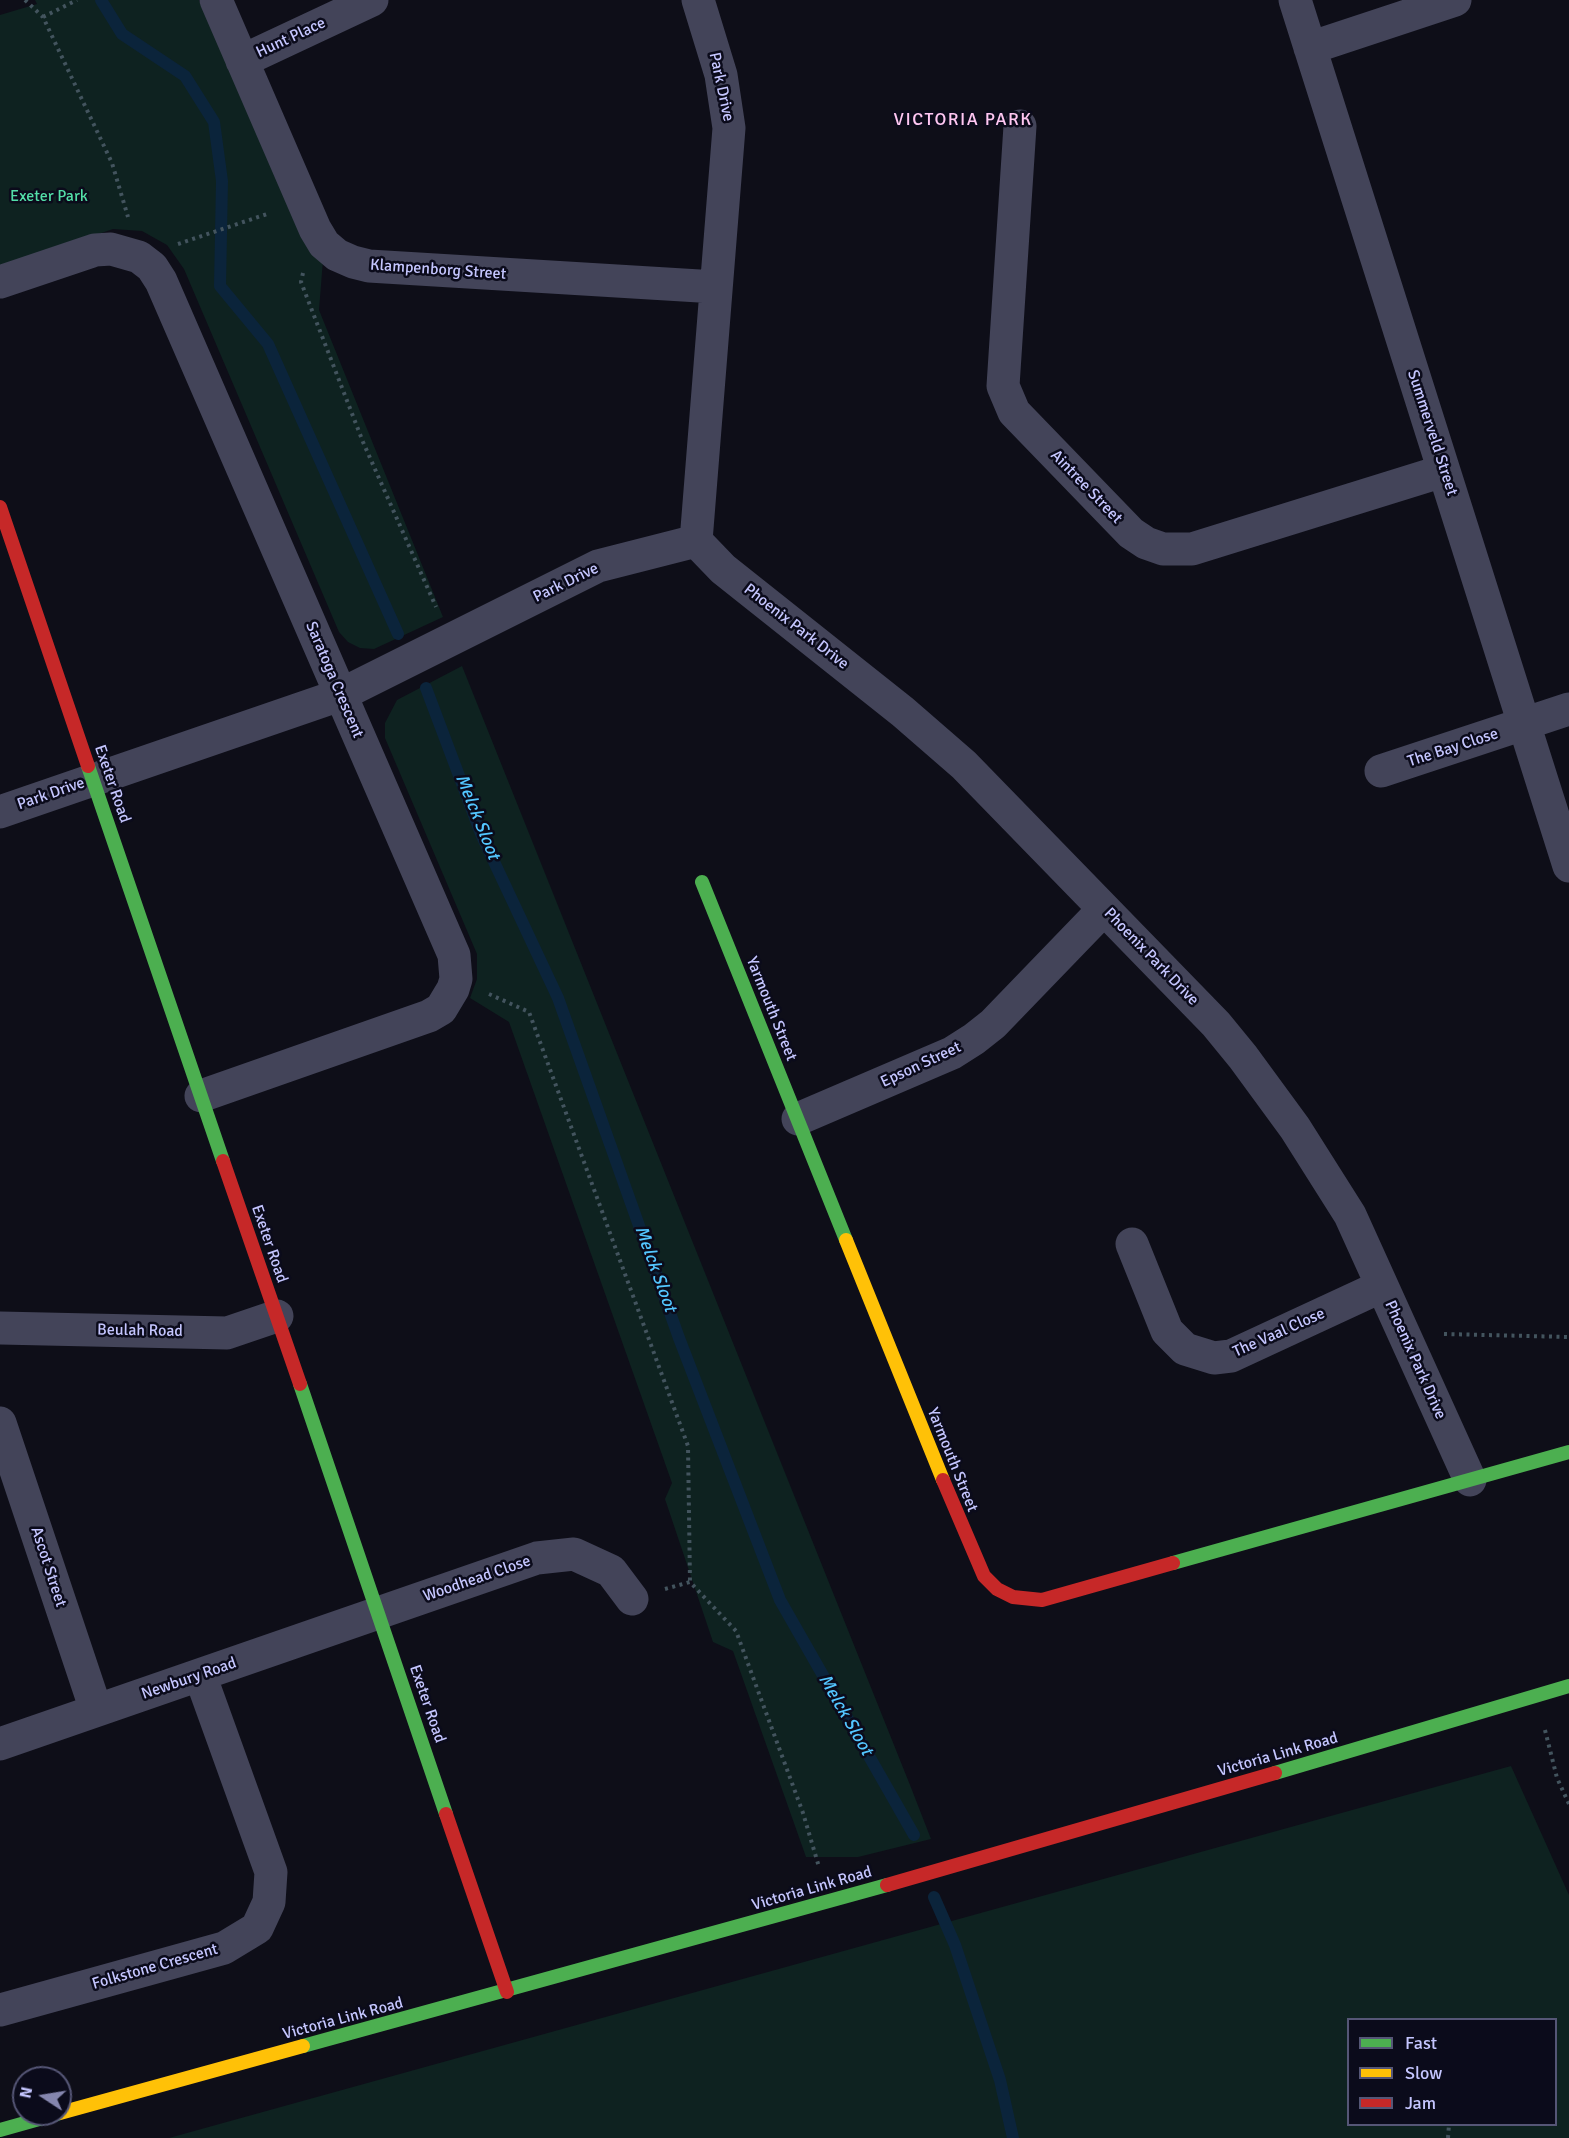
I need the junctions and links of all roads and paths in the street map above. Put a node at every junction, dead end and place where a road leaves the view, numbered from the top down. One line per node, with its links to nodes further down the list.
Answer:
1 (25, 0): 8 (path)
2 (77, 0): 8 (path)
3 (216, 0): 10 (street, Klampenborg Street)
4 (372, 0): 10 (street, Hunt Place)
5 (698, 0): 15 (street, Park Drive)
6 (1295, 0): 9 (street, Summerveld Street)
7 (1455, 0): 9 (street)
8 (43, 17): 13 (path)
9 (1310, 48): 16 (street, Summerveld Street)
10 (242, 61): 12 (street, Klampenborg Street)
11 (1020, 126): 16 (street, Aintree Street)
12 (309, 215): 13 (path); 15 (street, Klampenborg Street); 19 (path)
13 (139, 257): 14 (street); 20 (street, Saratoga Crescent)
14 (0, 282)
15 (716, 287): 18 (street, Park Drive)
16 (1443, 471): 22 (street, Summerveld Street)
17 (0, 507): 24 (street, Exeter Road)
18 (696, 541): 19 (street, Park Drive); 28 (street, Phoenix Park Drive)
19 (450, 641): 20 (street, Park Drive)
20 (340, 695): 24 (street, Park Drive); 29 (street, Saratoga Crescent)
21 (1569, 709): 22 (street, The Bay Close)
22 (1524, 725): 23 (street, The Bay Close); 26 (street, Summerveld Street)
23 (1381, 771)
24 (93, 779): 25 (street, Park Drive); 30 (street, Exeter Road)
25 (0, 812)
26 (1569, 866)
27 (702, 882): 31 (street, Yarmouth Street)
28 (1104, 909): 31 (street, Epson Street); 33 (street, Phoenix Park Drive)
29 (456, 979): 30 (street); 41 (path)
30 (201, 1096): 34 (street, Exeter Road)
31 (798, 1119): 40 (street, Yarmouth Street)
32 (1132, 1244): 33 (street, The Vaal Close)
33 (1382, 1286): 36 (street, Phoenix Park Drive)
34 (277, 1316): 35 (street, Beulah Road); 43 (street, Exeter Road)
35 (0, 1328)
36 (1402, 1333): 37 (path); 40 (street, Phoenix Park Drive)
37 (1569, 1337)
38 (0, 1423): 47 (street, Ascot Street)
39 (1569, 1452): 40 (street)
40 (1470, 1480)
41 (690, 1582): 42 (path); 50 (path)
42 (632, 1599): 43 (street, Woodhead Close)
43 (378, 1614): 44 (street, Newbury Road); 51 (street, Exeter Road)
44 (200, 1675): 47 (street, Newbury Road); 52 (street, Folkstone Crescent)
45 (1569, 1686): 46 (street, Victoria Link Road)
46 (1537, 1696): 49 (path); 50 (street, Victoria Link Road)
47 (96, 1710): 48 (street, Newbury Road)
48 (0, 1744)
49 (1569, 1803)
50 (830, 1902): 51 (street, Victoria Link Road)
51 (507, 1992): 53 (street, Victoria Link Road)
52 (0, 2010)
53 (72, 2110)
54 (15, 2126): 55 (street, Victoria Link Road)
55 (0, 2130)

